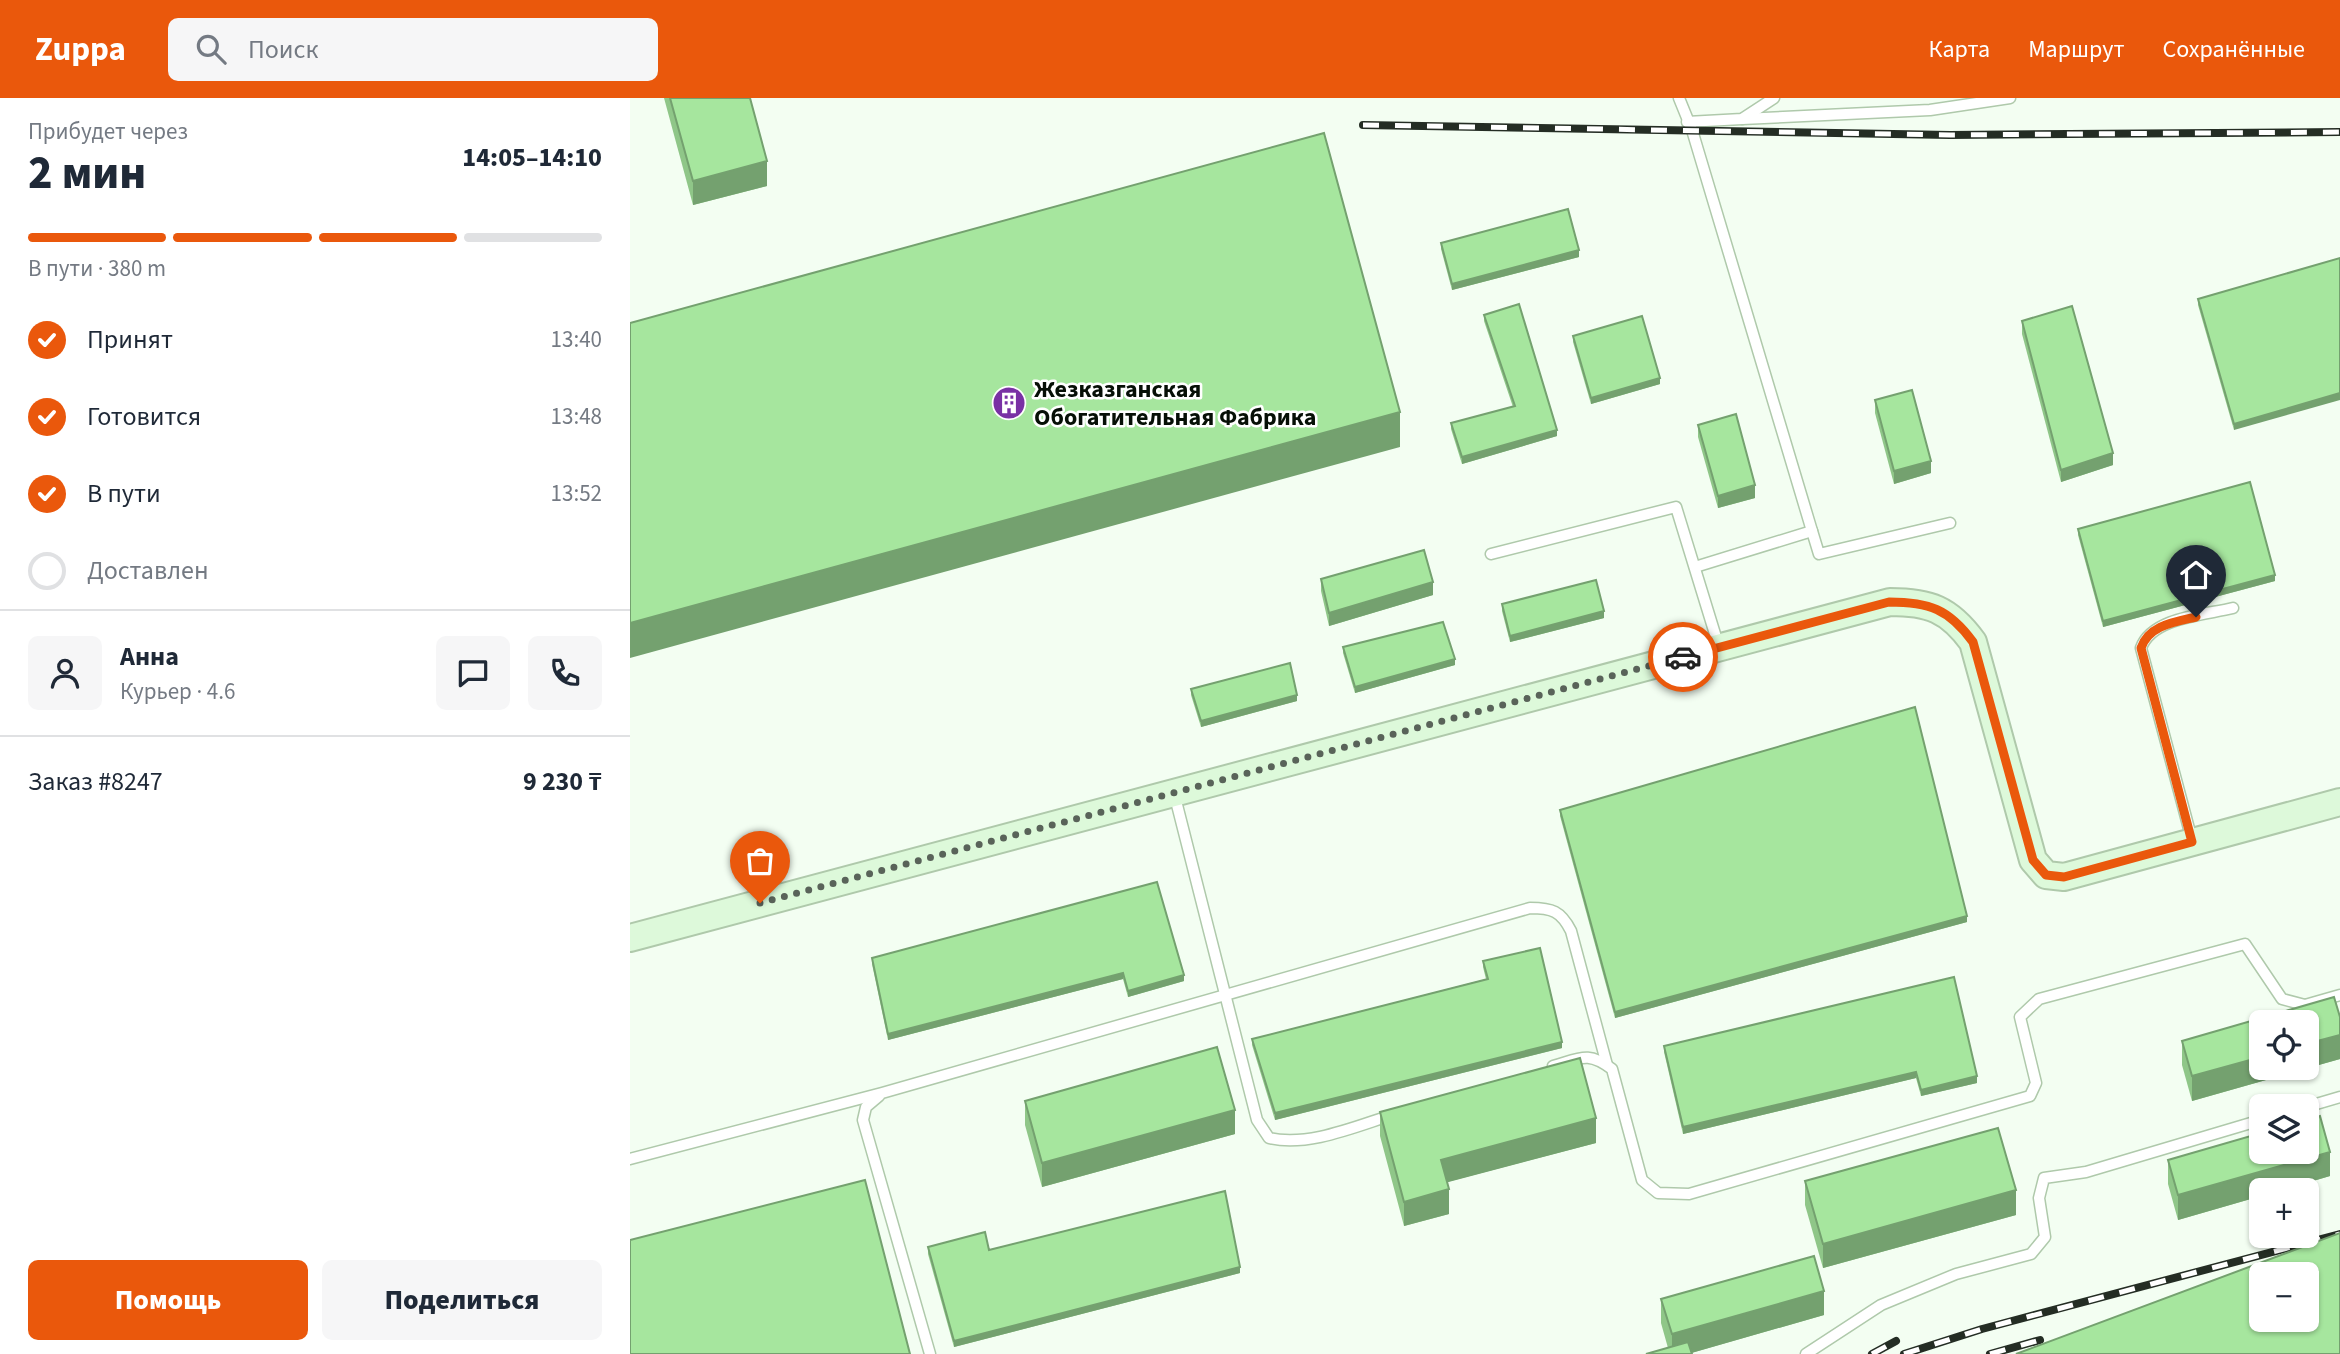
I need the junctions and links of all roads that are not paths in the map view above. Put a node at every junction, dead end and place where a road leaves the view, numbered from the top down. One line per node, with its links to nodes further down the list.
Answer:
1 (1679, 98): 5 (lane)
2 (1773, 98): 4 (lane)
3 (2010, 98): 4 (lane)
4 (1742, 119): 5 (lane)
5 (1687, 122): 7 (lane)
6 (1950, 523): 7 (lane)
7 (1812, 531): 9 (lane)
8 (1491, 554): 9 (lane)
9 (1695, 567): 11 (lane)
10 (2233, 608): 14 (lane)
11 (1719, 647): 12 (street); 14 (street)
12 (1174, 793): 15 (street); 17 (lane)
13 (2340, 802): 14 (street)
14 (2192, 842)
15 (630, 937)
16 (2340, 995): 18 (lane)
17 (1225, 996): 18 (lane); 20 (lane); 23 (lane)
18 (1607, 1065): 19 (lane)
19 (1541, 1070)
20 (882, 1093): 25 (lane); 26 (lane)
21 (2340, 1097): 22 (lane)
22 (2319, 1103)
23 (1397, 1114)
24 (2249, 1124): 27 (lane)
25 (630, 1159)
26 (930, 1354)
27 (1806, 1354)

